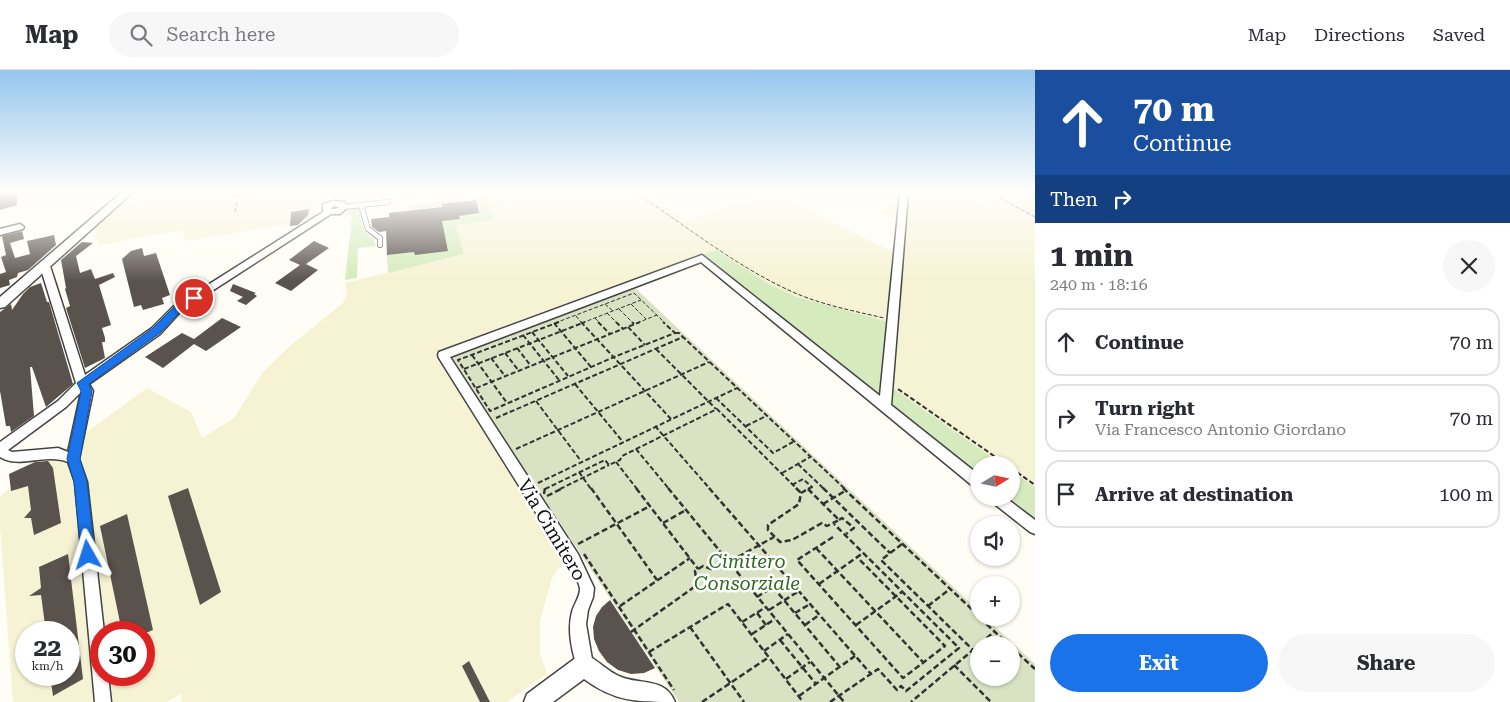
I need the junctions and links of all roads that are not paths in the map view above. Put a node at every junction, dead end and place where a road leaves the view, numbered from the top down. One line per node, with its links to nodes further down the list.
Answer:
1 (94, 222): 8 (street)
2 (303, 222): 10 (street)
3 (365, 222): 7 (lane)
4 (901, 222): 11 (street)
5 (20, 227): 6 (street)
6 (0, 232)
7 (380, 245)
8 (45, 266): 9 (street); 10 (street)
9 (0, 304)
10 (82, 383): 12 (street); 13 (street)
11 (885, 407): 16 (street); 19 (street, Via Cimitero)
12 (76, 441): 14 (street); 15 (street)
13 (0, 450): 14 (street)
14 (58, 453): 15 (street)
15 (73, 459): 21 (street)
16 (970, 475)
17 (1007, 506): 18 (street)
18 (1035, 528)
19 (585, 665): 20 (street); 22 (street)
20 (670, 698)
21 (103, 702)
22 (535, 702)

